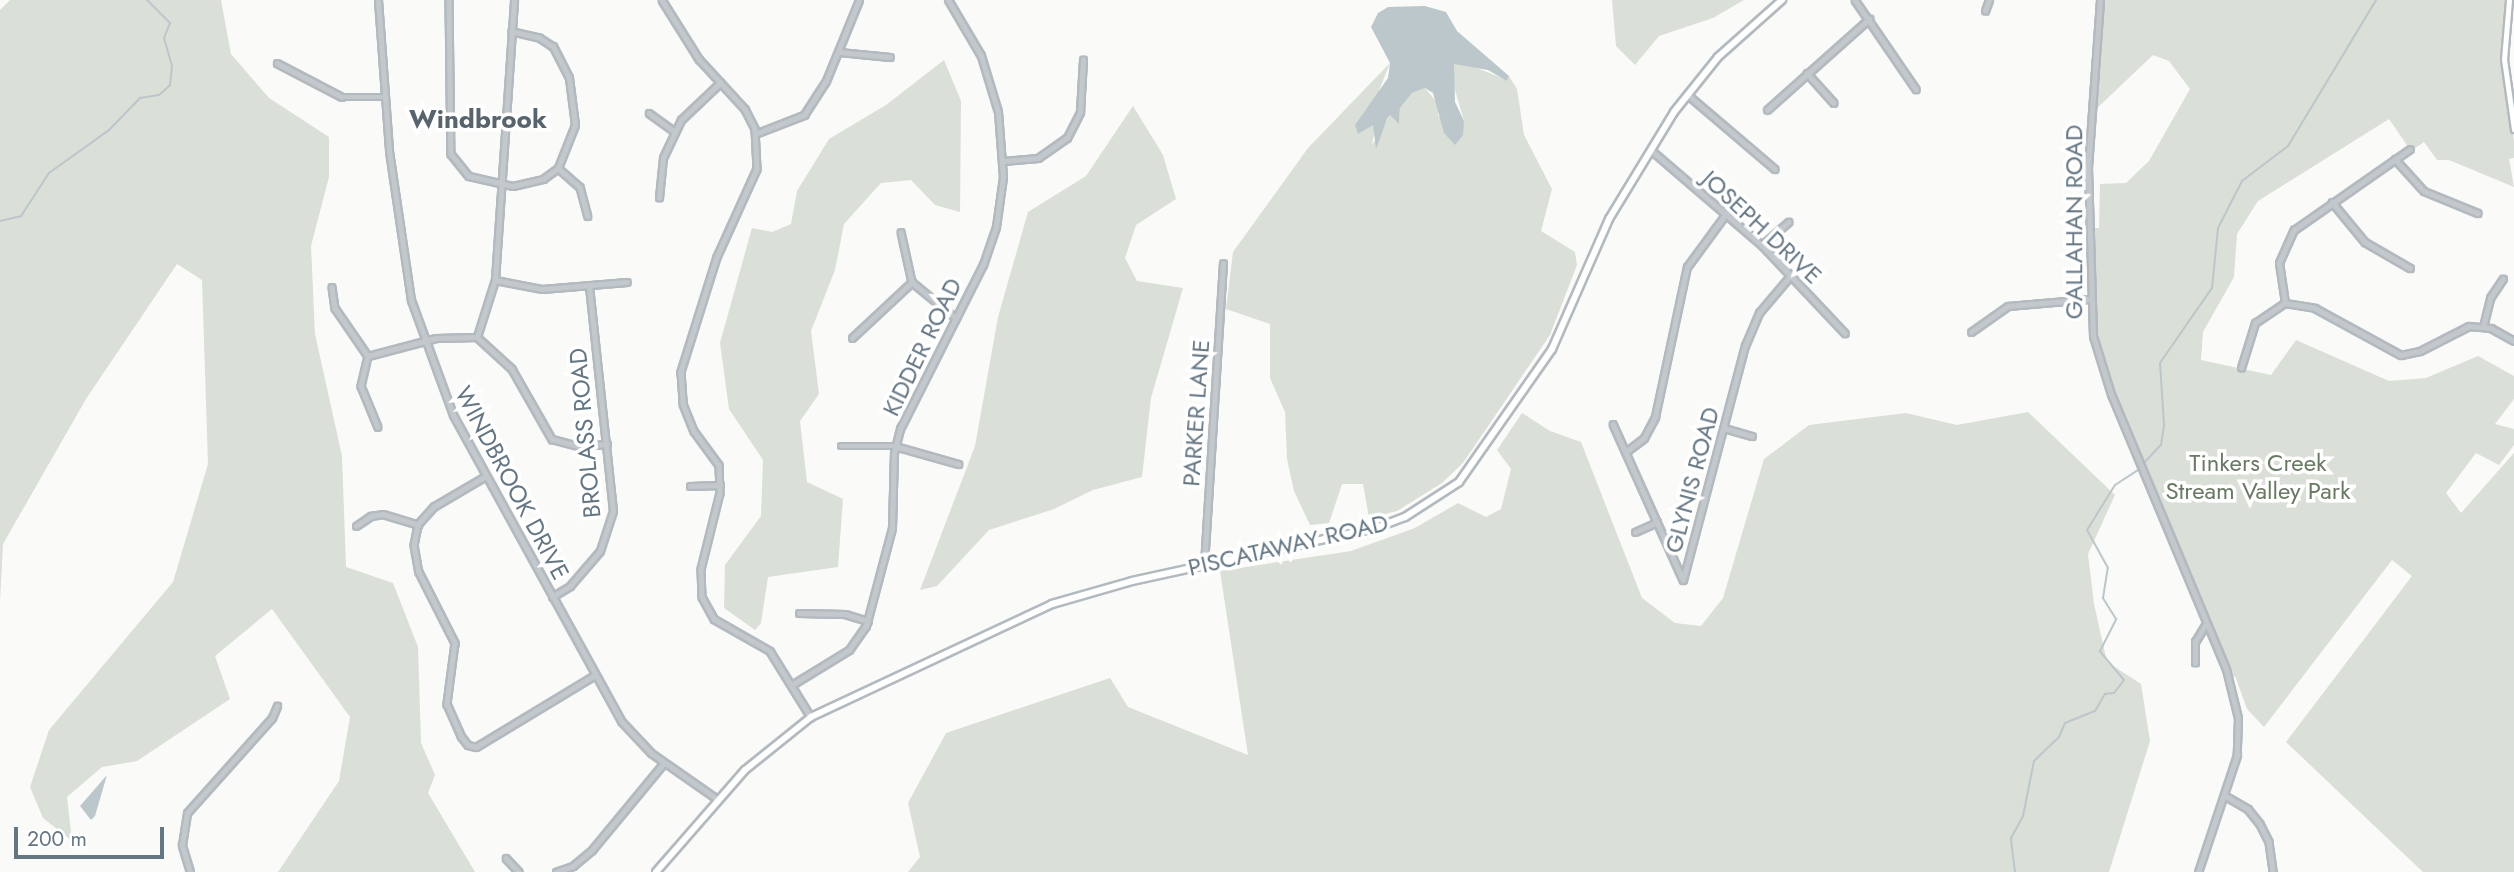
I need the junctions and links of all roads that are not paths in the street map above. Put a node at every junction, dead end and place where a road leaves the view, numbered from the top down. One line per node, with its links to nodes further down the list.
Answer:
1 (378, 0): 23 (street, WINDBROOK DRIVE)
2 (449, 0): 36 (street)
3 (514, 0): 14 (street)
4 (662, 0): 20 (street)
5 (859, 0): 15 (street)
6 (948, 0): 33 (street, KIDDER ROAD)
7 (1782, 0): 22 (main road, PISCATAWAY ROAD)
8 (1855, 0): 13 (street)
9 (1989, 0): 12 (street)
10 (2100, 0): 54 (street, GALLAHAN ROAD)
11 (2509, 0): 27 (main road)
12 (1985, 11)
13 (1869, 19): 19 (street); 21 (street)
14 (512, 32): 34 (street); 36 (street)
15 (839, 52): 16 (street); 29 (street)
16 (890, 57)
17 (1083, 60): 33 (street)
18 (277, 63): 23 (street)
19 (1807, 73): 24 (street); 25 (street)
20 (720, 83): 28 (street); 29 (street)
21 (1916, 89)
22 (1687, 95): 31 (main road, PISCATAWAY ROAD); 35 (street)
23 (383, 97): 62 (street, WINDBROOK DRIVE)
24 (1834, 103)
25 (1767, 110)
26 (649, 113): 28 (street)
27 (2514, 129)
28 (676, 132): 37 (street)
29 (755, 134): 77 (street)
30 (2410, 149): 32 (street)
31 (1651, 150): 40 (street, JOSEPH DRIVE); 82 (main road, PISCATAWAY ROAD)
32 (2395, 159): 38 (street); 39 (street)
33 (1003, 161): 56 (street, KIDDER ROAD)
34 (558, 168): 36 (street); 41 (street)
35 (1775, 169)
36 (502, 185): 49 (street)
37 (659, 198)
38 (2332, 202): 46 (street); 55 (street)
39 (2478, 213)
40 (1726, 214): 44 (street, JOSEPH DRIVE); 73 (street)
41 (588, 216)
42 (1788, 222): 44 (street)
43 (901, 232): 51 (street)
44 (1762, 245): 47 (street, JOSEPH DRIVE)
45 (1223, 264): 82 (street, PARKER LANE)
46 (2410, 268)
47 (1791, 275): 59 (street, JOSEPH DRIVE); 68 (street, GLYNIS ROAD)
48 (2503, 279): 57 (street)
49 (495, 280): 52 (street); 60 (street)
50 (627, 282): 52 (street)
51 (912, 282): 56 (street); 61 (street)
52 (589, 286): 70 (street, BROLASS ROAD)
53 (332, 287): 64 (street)
54 (2089, 299): 58 (street); 86 (street, GALLAHAN ROAD)
55 (2285, 303): 57 (street); 65 (street)
56 (956, 318): 72 (street, KIDDER ROAD)
57 (2483, 327): 63 (street)
58 (1971, 332)
59 (1845, 333)
60 (477, 337): 62 (street); 70 (street)
61 (852, 338)
62 (424, 341): 64 (street); 75 (street, WINDBROOK DRIVE)
63 (2514, 341)
64 (368, 356): 67 (street)
65 (2241, 368)
66 (1613, 424): 73 (street, GLYNIS ROAD)
67 (378, 427)
68 (1724, 428): 69 (street); 78 (street, GLYNIS ROAD)
69 (1752, 436)
70 (607, 444): 83 (street, BROLASS ROAD)
71 (841, 446): 72 (street)
72 (895, 446): 74 (street); 85 (street, KIDDER ROAD)
73 (1627, 451): 78 (street, GLYNIS ROAD)
74 (958, 464)
75 (485, 477): 79 (street); 83 (street, WINDBROOK DRIVE)
76 (690, 485): 77 (street)
77 (720, 485): 89 (street)
78 (1657, 522): 81 (street)
79 (418, 525): 80 (street); 88 (street)
80 (356, 526)
81 (1635, 532)
82 (1204, 565): 91 (main road, PISCATAWAY ROAD)
83 (552, 597): 88 (street, WINDBROOK DRIVE)
84 (799, 613): 85 (street)
85 (868, 621): 89 (street, KIDDER ROAD)
86 (2206, 624): 87 (street); 93 (street, GALLAHAN ROAD)
87 (2194, 663)
88 (595, 675): 92 (street, WINDBROOK DRIVE)
89 (792, 685): 91 (street)
90 (277, 706): 96 (street)
91 (811, 717): 94 (main road, PISCATAWAY ROAD)
92 (664, 763): 94 (street, WINDBROOK DRIVE); 98 (street)
93 (2224, 795): 100 (street, GALLAHAN ROAD); 101 (street)
94 (717, 799): 99 (main road, PISCATAWAY ROAD)
95 (506, 858): 97 (street)
96 (190, 872)
97 (519, 872)
98 (556, 872)
99 (656, 872)
100 (2198, 872)
101 (2273, 872)

